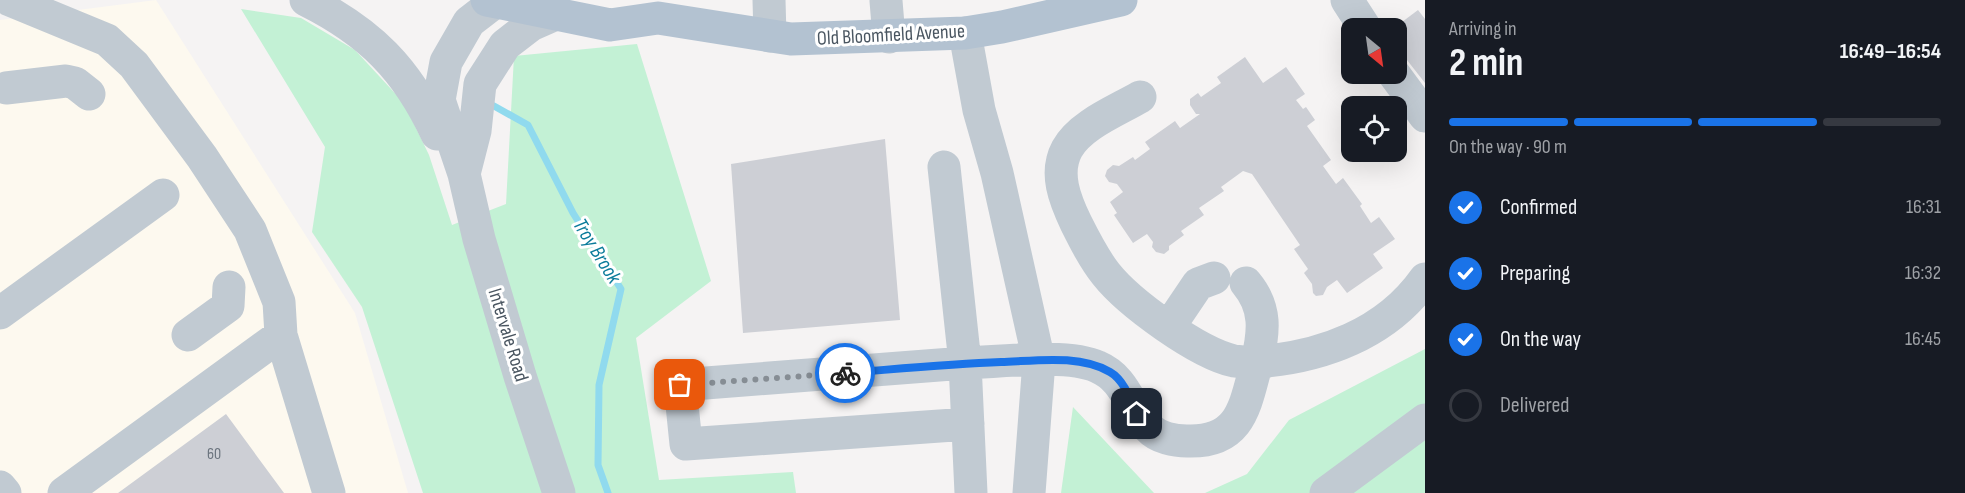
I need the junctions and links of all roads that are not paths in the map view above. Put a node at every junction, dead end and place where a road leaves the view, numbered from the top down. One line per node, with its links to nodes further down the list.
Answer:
1 (10, 0): 29 (street)
2 (306, 0): 21 (street)
3 (621, 0): 8 (main road, Old Bloomfield Avenue)
4 (769, 0): 11 (street)
5 (889, 0): 12 (street)
6 (1121, 0): 10 (main road, Old Bloomfield Avenue)
7 (494, 1): 9 (main road, Old Bloomfield Avenue); 19 (street, Intervale Road)
8 (677, 13): 9 (main road, Old Bloomfield Avenue); 11 (main road, Old Bloomfield Avenue)
9 (556, 14): 19 (street, Intervale Road)
10 (965, 33): 12 (main road, Old Bloomfield Avenue); 30 (street)
11 (770, 36): 12 (main road, Old Bloomfield Avenue)
12 (889, 37)
13 (1401, 84): 17 (street)
14 (6, 88): 15 (street)
15 (89, 94)
16 (1140, 97): 27 (street)
17 (1425, 116)
18 (944, 167): 32 (street)
19 (464, 174): 21 (street, Intervale Road)
20 (163, 195): 26 (street)
21 (471, 206): 39 (street, Intervale Road)
22 (1214, 278): 27 (street)
23 (1425, 279): 31 (street)
24 (1246, 283): 31 (street)
25 (229, 286): 28 (street)
26 (0, 313)
27 (1169, 327): 31 (street)
28 (188, 335)
29 (281, 335): 37 (street); 38 (street)
30 (1039, 361): 31 (street); 32 (street); 41 (street)
31 (1257, 362)
32 (965, 363): 34 (street); 34 (street)
33 (1425, 420): 42 (street)
34 (968, 424): 40 (street)
35 (0, 486): 36 (street)
36 (5, 493)
37 (64, 493)
38 (329, 493)
39 (559, 493)
40 (971, 493)
41 (1029, 493)
42 (1326, 493)

